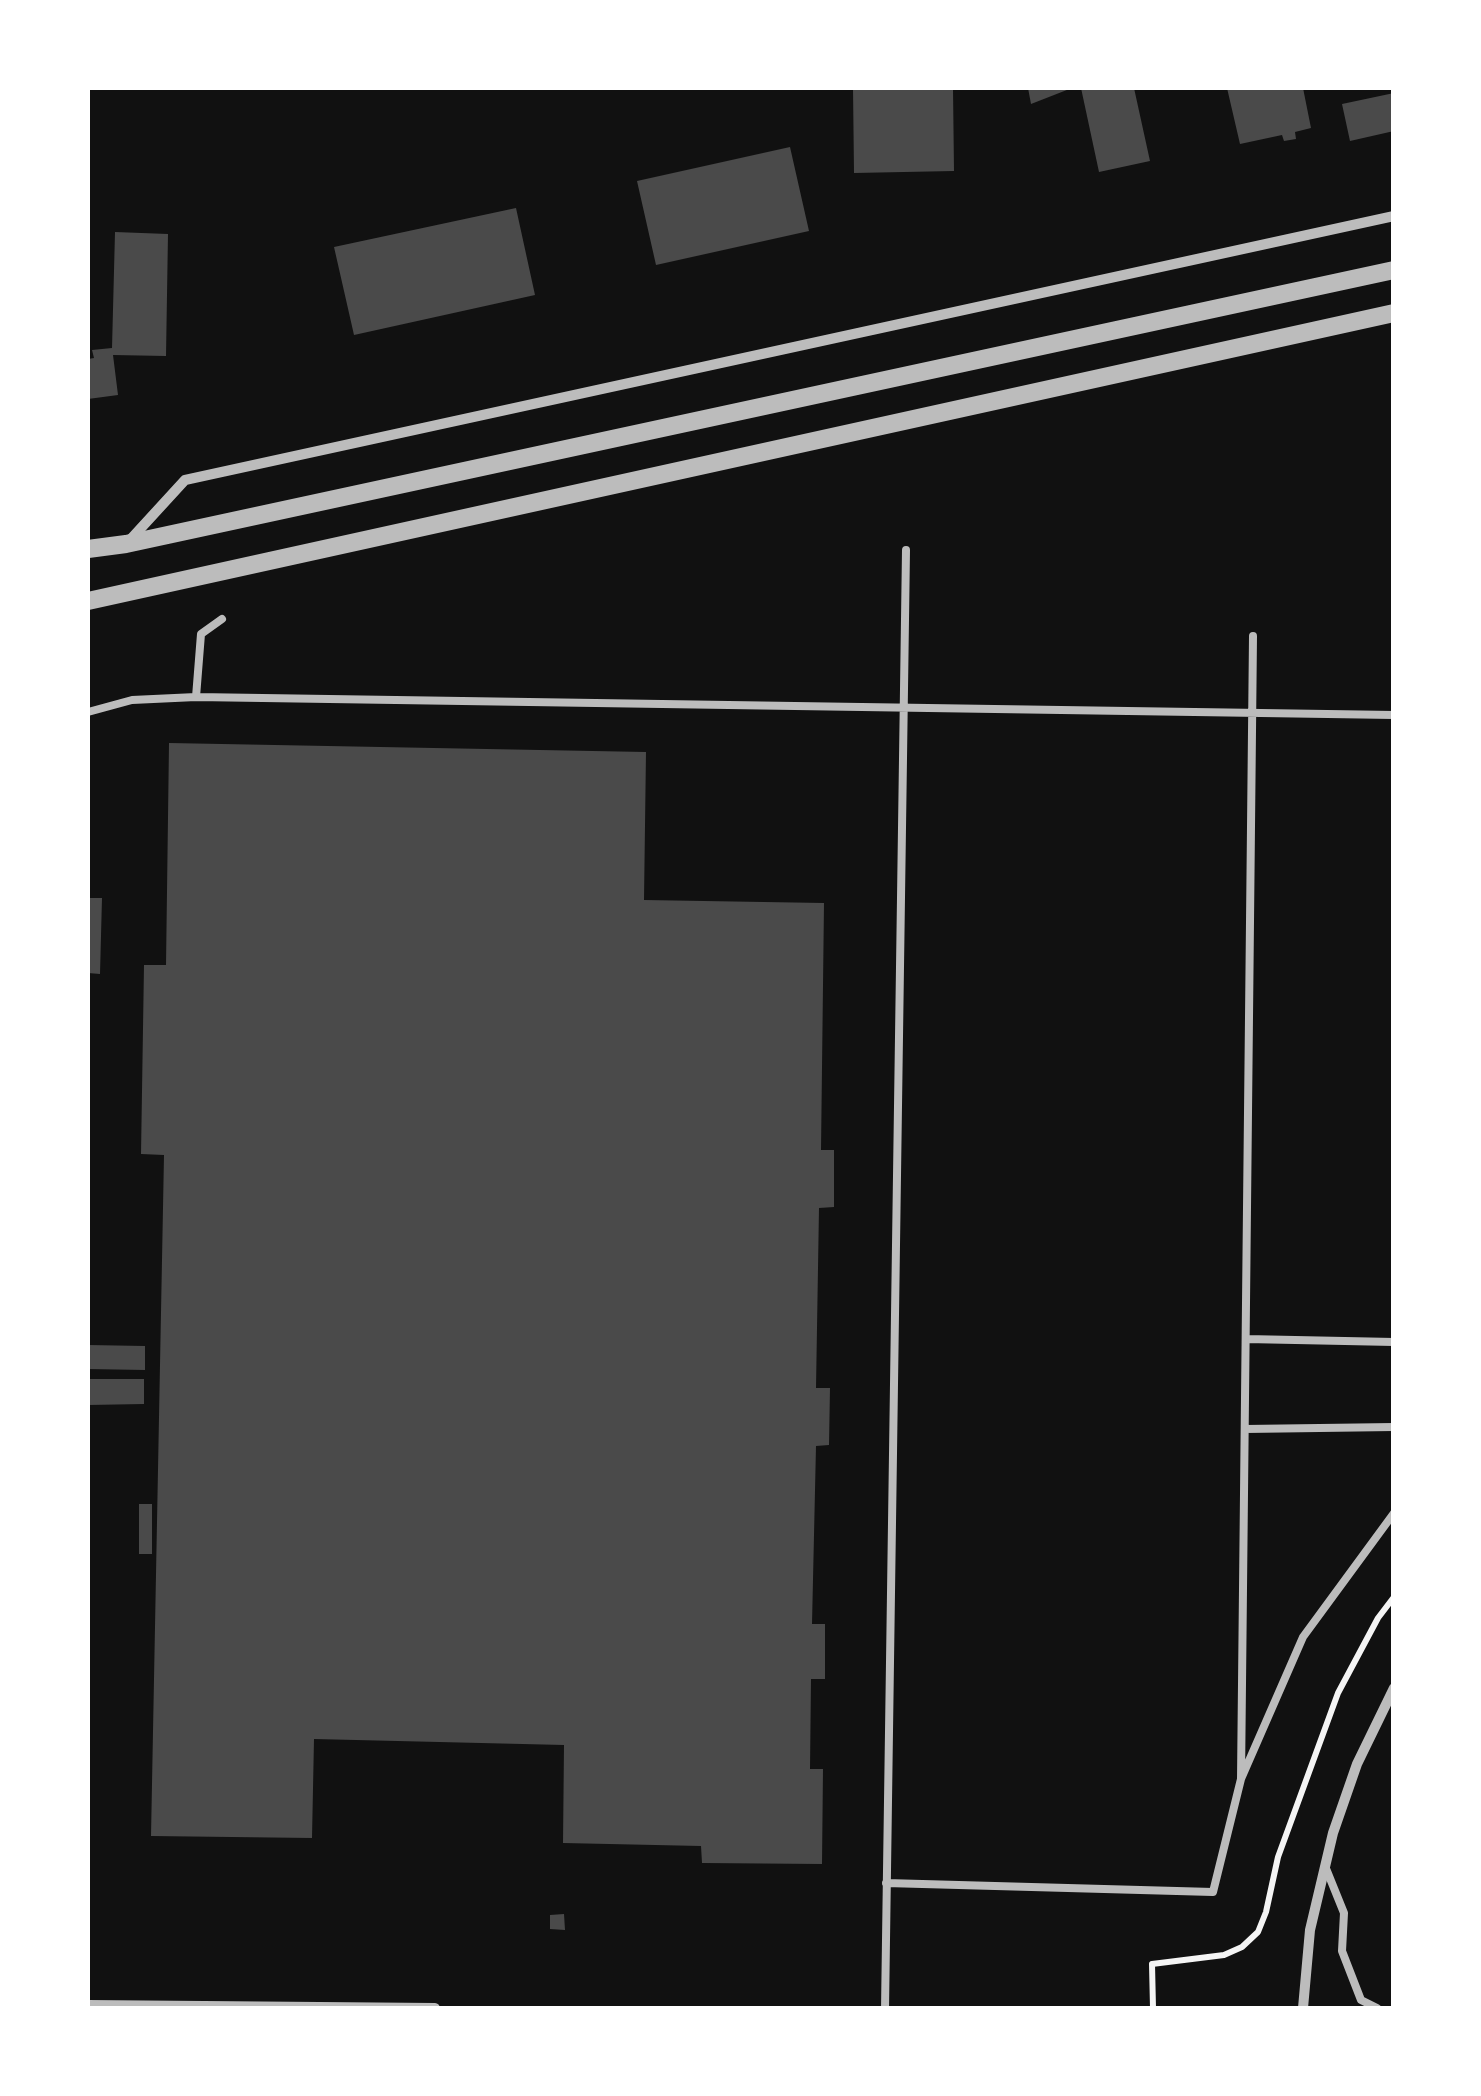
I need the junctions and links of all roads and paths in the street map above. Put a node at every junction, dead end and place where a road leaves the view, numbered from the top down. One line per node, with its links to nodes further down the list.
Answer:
1 (1394, 216): 4 (street)
2 (1394, 270): 4 (street)
3 (1394, 313): 7 (street)
4 (126, 544): 5 (street)
5 (88, 549)
6 (906, 550): 11 (lane)
7 (88, 602)
8 (222, 619): 10 (lane)
9 (1253, 636): 13 (lane)
10 (196, 696): 11 (lane); 12 (lane)
11 (904, 709): 13 (lane); 24 (lane)
12 (88, 712)
13 (1252, 713): 14 (lane); 15 (lane)
14 (1394, 716)
15 (1246, 1339): 16 (lane); 18 (lane)
16 (1394, 1342)
17 (1394, 1427): 18 (lane)
18 (1245, 1429): 22 (lane)
19 (1394, 1513): 22 (lane)
20 (1394, 1598): 28 (path)
21 (1394, 1688): 23 (street)
22 (1242, 1779): 24 (lane)
23 (1324, 1866): 29 (street); 30 (lane)
24 (886, 1882): 27 (lane)
25 (88, 2005): 26 (street)
26 (435, 2008)
27 (885, 2008)
28 (1153, 2008)
29 (1303, 2008)
30 (1377, 2008)

